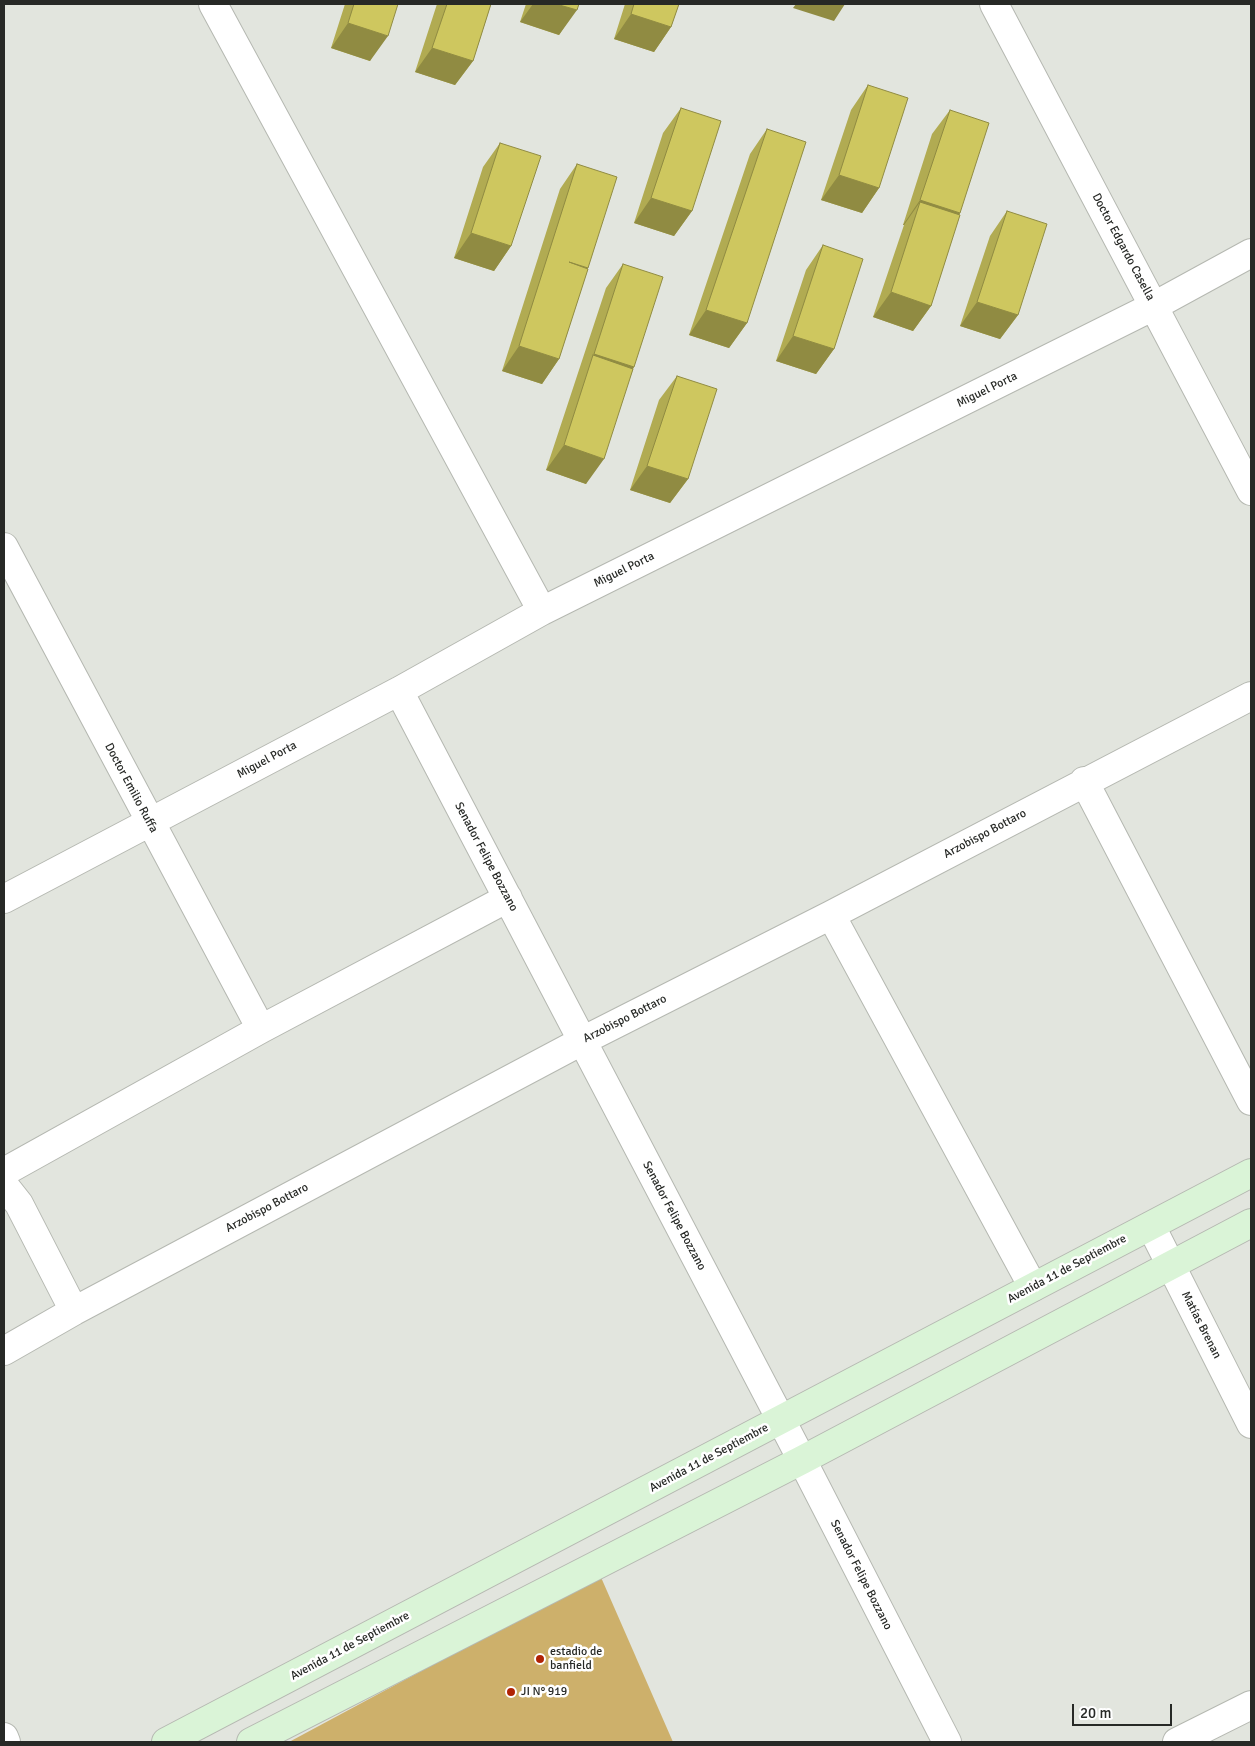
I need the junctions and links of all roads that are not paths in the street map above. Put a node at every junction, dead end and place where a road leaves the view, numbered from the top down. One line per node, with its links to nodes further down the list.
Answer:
1 (213, 4): 7 (street)
2 (994, 4): 4 (street, Doctor Edgardo Casella)
3 (1251, 253): 4 (street, Miguel Porta)
4 (1154, 306): 5 (street, Doctor Edgardo Casella); 7 (street, Miguel Porta)
5 (1251, 491)
6 (4, 546): 11 (street, Doctor Emilio Ruffa)
7 (542, 611): 8 (street, Miguel Porta)
8 (399, 691): 11 (street, Miguel Porta); 12 (street, Senador Felipe Bozzano)
9 (1251, 696): 10 (street, Arzobispo Bottaro)
10 (1084, 782): 14 (street, Arzobispo Bottaro); 17 (street)
11 (149, 822): 13 (street, Miguel Porta); 15 (street, Doctor Emilio Ruffa)
12 (508, 898): 15 (street); 16 (street, Senador Felipe Bozzano)
13 (4, 900)
14 (831, 914): 16 (street, Arzobispo Bottaro); 24 (street)
15 (261, 1029): 18 (street)
16 (582, 1041): 25 (street, Arzobispo Bottaro); 27 (street, Senador Felipe Bozzano)
17 (1251, 1101)
18 (4, 1172)
19 (1251, 1173): 22 (main road, Avenida 11 de Septiembre)
20 (4, 1185): 25 (street)
21 (1251, 1223): 23 (main road)
22 (1151, 1226): 23 (street, Matías Brenan); 24 (main road, Avenida 11 de Septiembre)
23 (1171, 1267): 28 (street, Matías Brenan); 29 (main road)
24 (1033, 1288): 27 (main road, Avenida 11 de Septiembre)
25 (74, 1311): 26 (street, Arzobispo Bottaro)
26 (4, 1351)
27 (781, 1420): 29 (street, Senador Felipe Bozzano); 33 (main road, Avenida 11 de Septiembre)
28 (1251, 1424)
29 (802, 1460): 34 (main road); 35 (street, Senador Felipe Bozzano)
30 (1251, 1705): 36 (street)
31 (4, 1737): 32 (street)
32 (6, 1742)
33 (166, 1742)
34 (251, 1742)
35 (947, 1742)
36 (1178, 1742)

